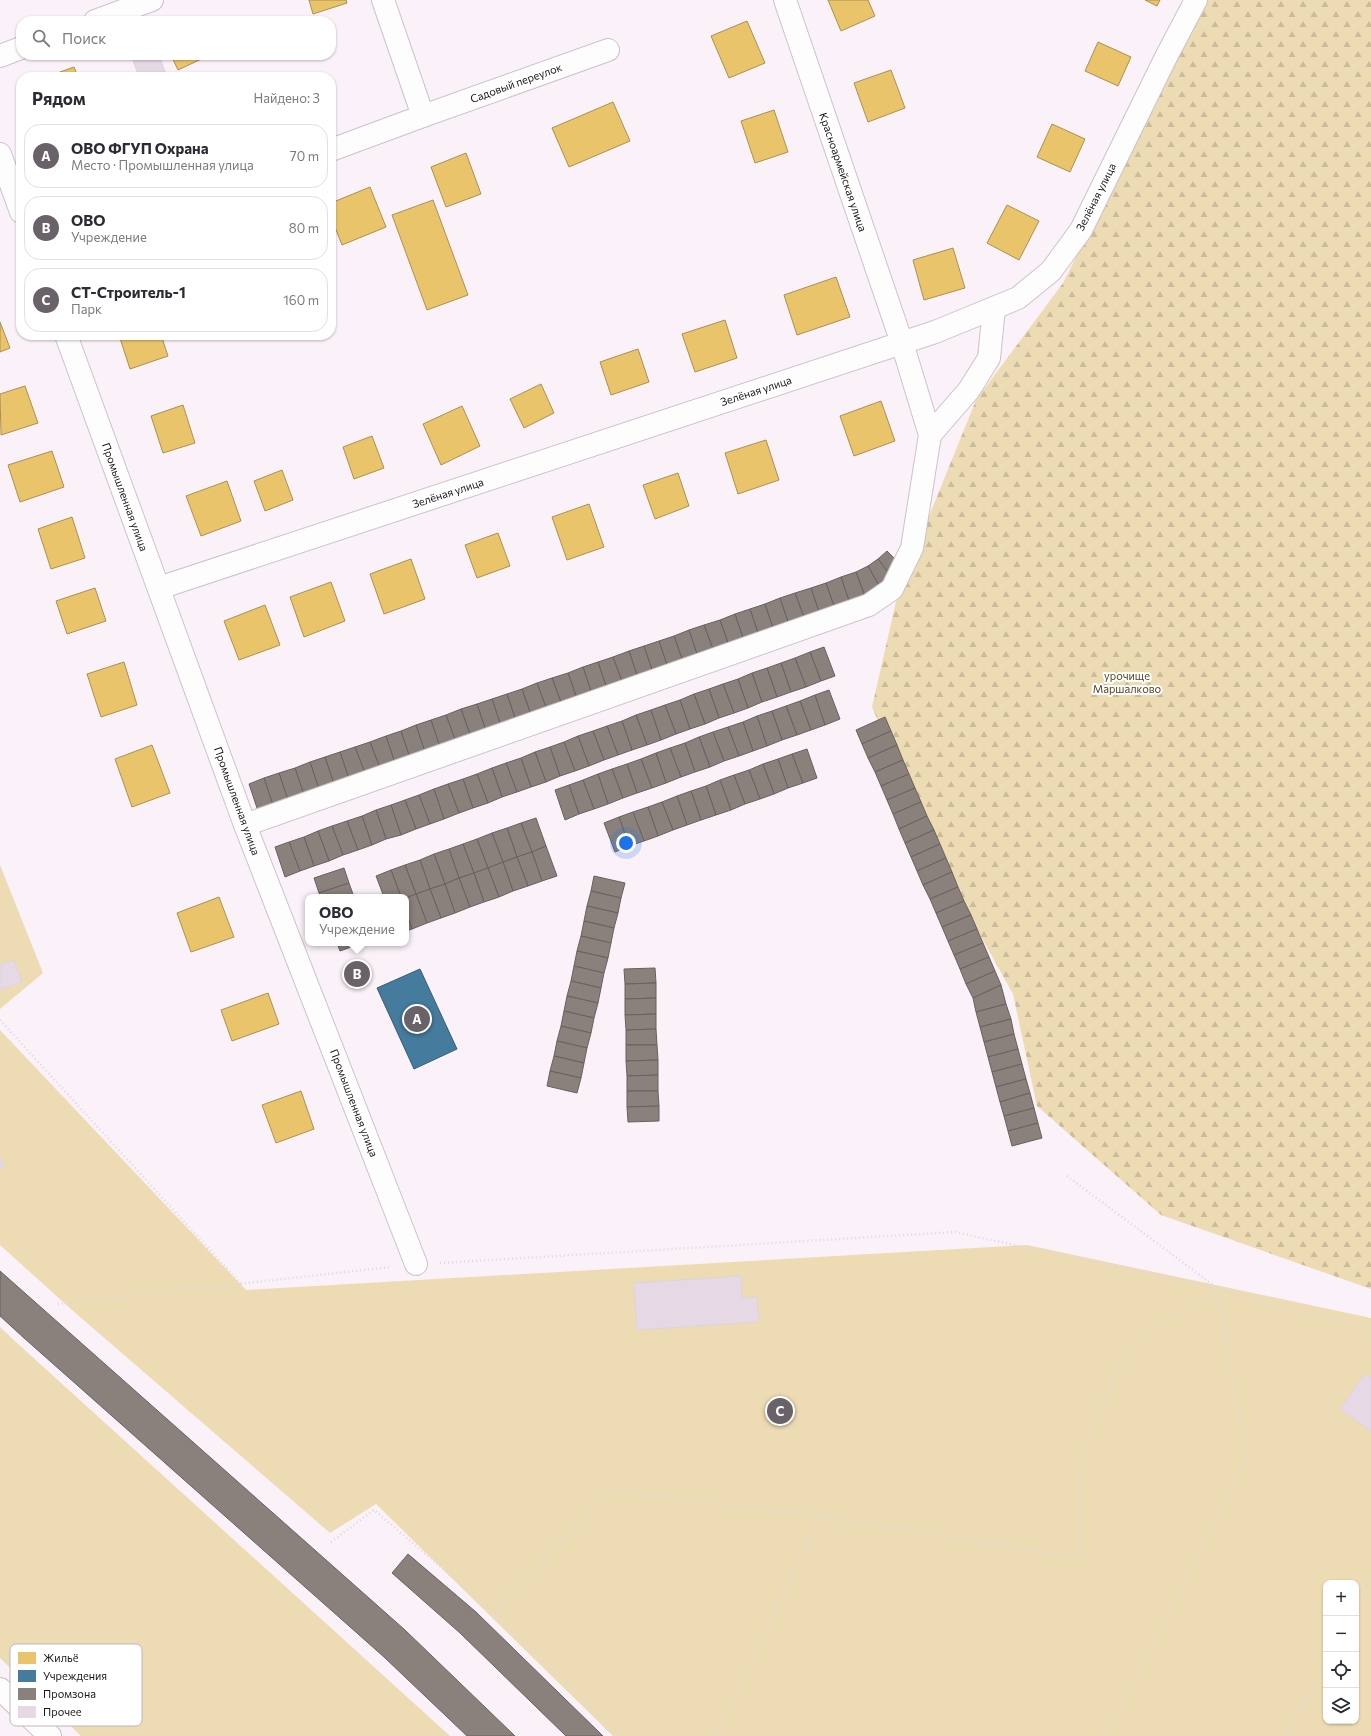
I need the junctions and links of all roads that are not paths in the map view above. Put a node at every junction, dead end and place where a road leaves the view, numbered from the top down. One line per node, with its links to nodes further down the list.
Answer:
1 (152, 0): 5 (street)
2 (383, 0): 9 (street)
3 (785, 0): 15 (street, Красноармейская улица)
4 (1196, 0): 13 (street, Зелёная улица)
5 (109, 16)
6 (16, 50): 8 (street)
7 (608, 50): 9 (street, Садовый переулок)
8 (0, 56)
9 (423, 116): 10 (street, Садовый переулок)
10 (336, 148)
11 (0, 154): 12 (street)
12 (16, 198)
13 (994, 308): 15 (street, Зелёная улица); 16 (street)
14 (68, 340): 17 (street, Промышленная улица)
15 (902, 343): 16 (street, Красноармейская улица); 17 (street, Зелёная улица)
16 (930, 435): 18 (street)
17 (159, 588): 18 (street, Промышленная улица)
18 (246, 825): 19 (street, Промышленная улица)
19 (416, 1264)
20 (0, 1689): 21 (street)
21 (10, 1698)
22 (39, 1726): 23 (street)
23 (50, 1736)

